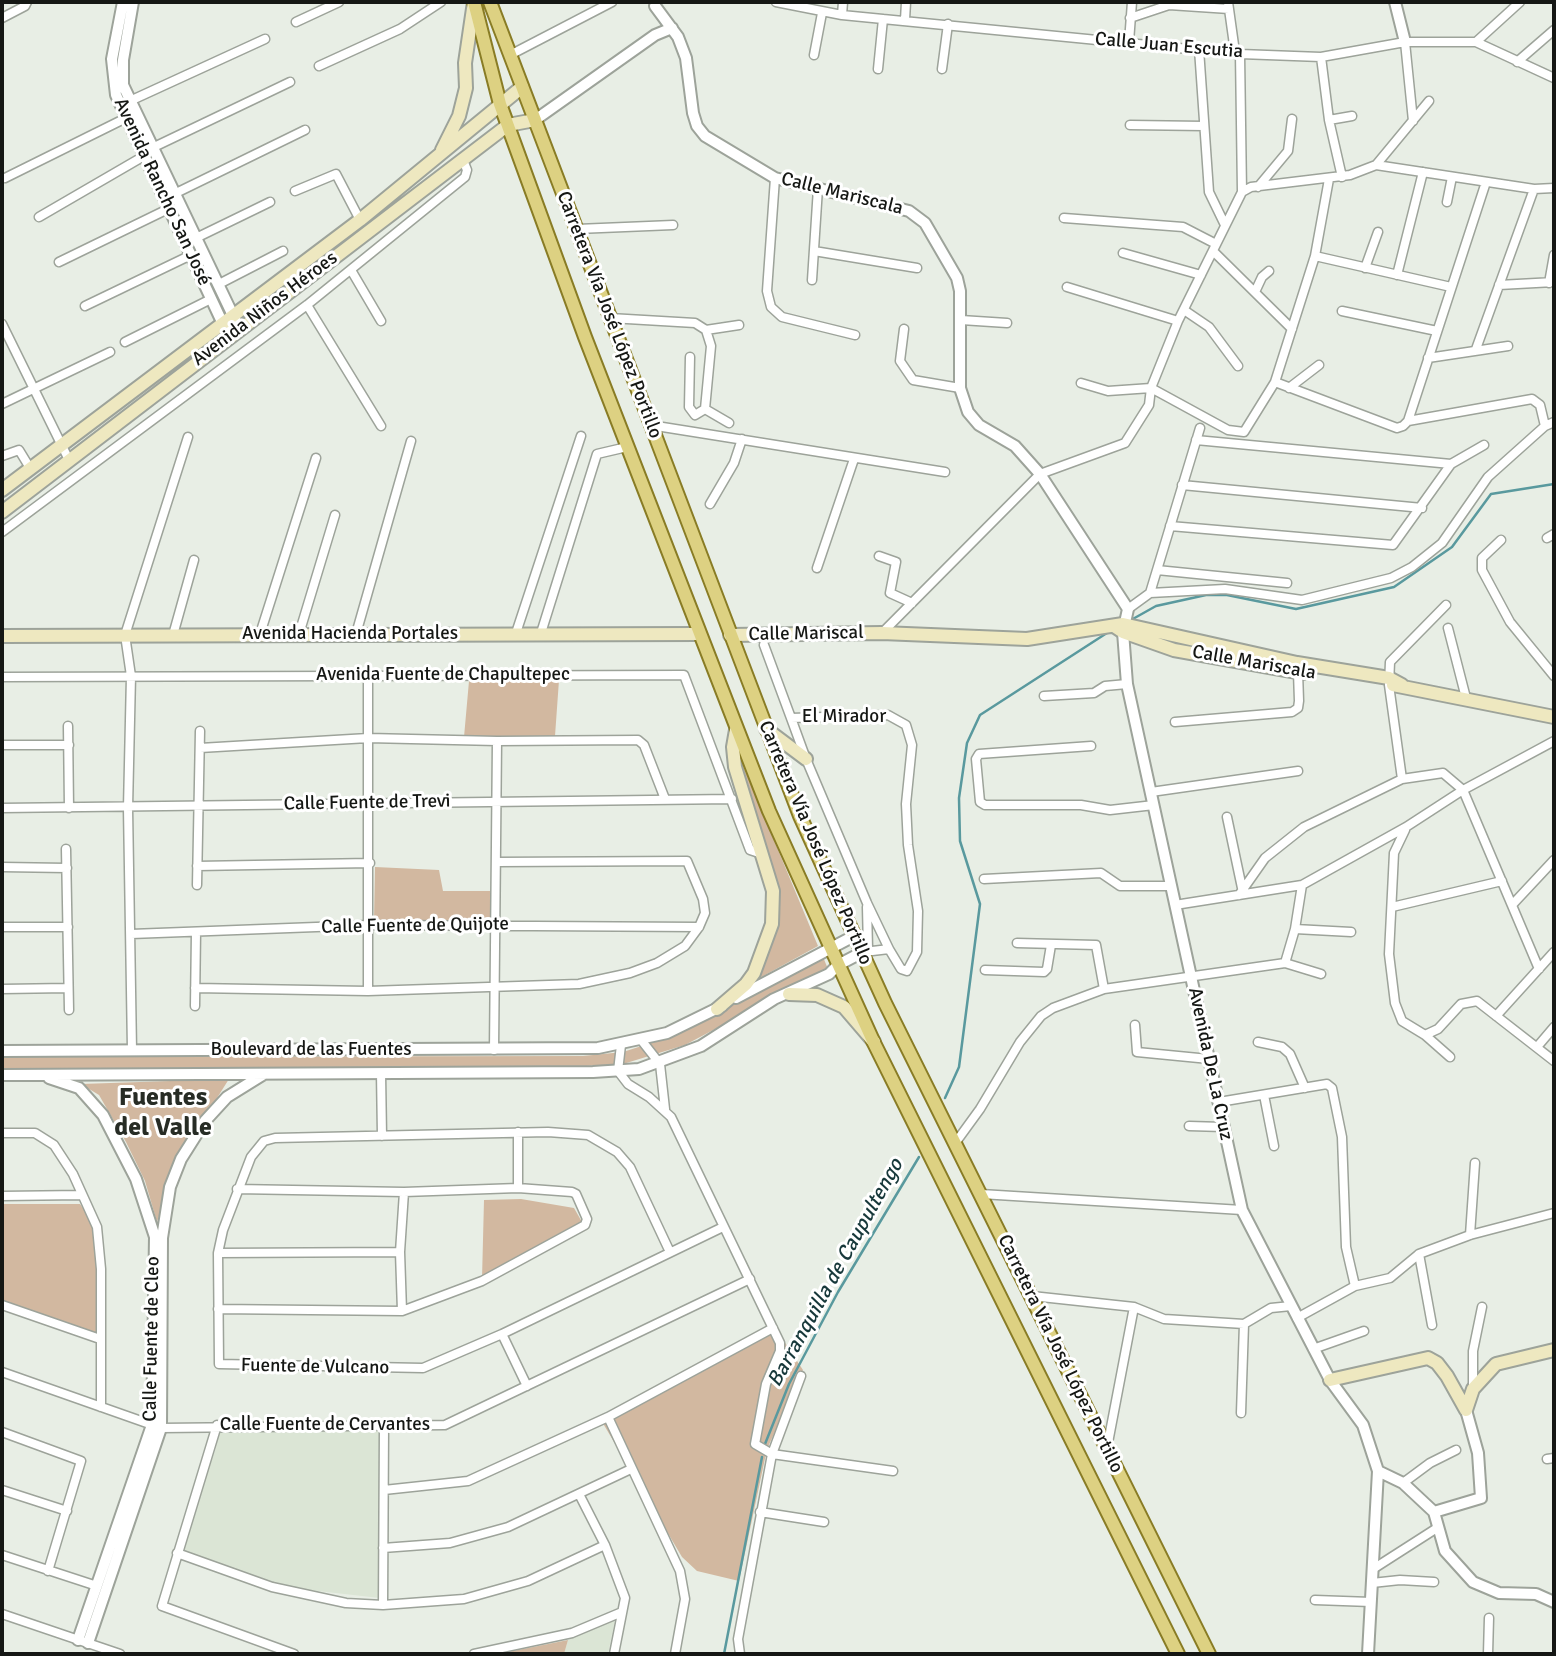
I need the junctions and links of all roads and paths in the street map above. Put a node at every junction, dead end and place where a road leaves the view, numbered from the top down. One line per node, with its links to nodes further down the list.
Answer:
1 (123, 2): 48 (street, Avenida Rancho San José)
2 (133, 2): 44 (street, Avenida Rancho San José)
3 (339, 2): 23 (street)
4 (441, 2): 38 (street)
5 (474, 2): 46 (main road, Carretera Vía José López Portillo); 59 (main road)
6 (490, 2): 34 (main road, Carretera Vía José López Portillo)
7 (612, 2): 34 (street)
8 (776, 2): 17 (street, Calle Juan Escutia)
9 (843, 2): 18 (street)
10 (906, 2): 22 (street)
11 (1132, 2): 20 (street)
12 (1395, 2): 30 (street)
13 (1520, 2): 31 (street)
14 (27, 3): 19 (street)
15 (655, 4): 25 (street, Calle Mariscala); 27 (street)
16 (1229, 5): 20 (street); 33 (street)
17 (822, 13): 18 (street, Calle Juan Escutia); 35 (street)
18 (842, 15): 21 (street, Calle Juan Escutia)
19 (2, 18)
20 (1130, 18): 29 (street)
21 (883, 19): 22 (street, Calle Juan Escutia); 39 (street)
22 (905, 20): 24 (street, Calle Juan Escutia)
23 (296, 22)
24 (948, 24): 29 (street, Calle Juan Escutia); 40 (street)
25 (672, 28): 27 (street); 66 (street, Calle Mariscala)
26 (1554, 30): 37 (street)
27 (655, 35): 49 (street)
28 (265, 39): 44 (street)
29 (1129, 42): 32 (street, Calle Juan Escutia)
30 (1405, 42): 31 (street, Calle Juan Escutia); 36 (street, Calle Juan Escutia); 52 (street)
31 (1476, 42): 37 (street, Calle Juan Escutia)
32 (1199, 49): 33 (street, Calle Juan Escutia); 55 (street)
33 (1237, 53): 36 (street, Calle Juan Escutia); 74 (street)
34 (510, 55): 43 (main road, Carretera Vía José López Portillo)
35 (814, 55)
36 (1321, 57): 51 (street)
37 (1517, 62): 41 (street, Calle Juan Escutia)
38 (319, 66)
39 (878, 69)
40 (942, 69)
41 (1554, 78)
42 (290, 82): 57 (street)
43 (522, 87): 46 (main road, Avenida Niños Héroes); 49 (main road, Carretera Vía José López Portillo)
44 (132, 100): 57 (street, Avenida Rancho San José)
45 (1429, 101): 52 (street)
46 (500, 104): 53 (main road, Carretera Vía José López Portillo); 59 (main road, Avenida Niños Héroes)
47 (1352, 116): 51 (street)
48 (125, 118): 58 (street, Avenida Rancho San José); 65 (street)
49 (535, 120): 53 (main road, Avenida Niños Héroes); 84 (main road, Carretera Vía José López Portillo)
50 (1292, 120): 69 (street)
51 (1329, 120): 63 (street)
52 (1413, 121): 61 (street)
53 (508, 125): 60 (main road, Avenida Niños Héroes); 156 (main road, Carretera Vía José López Portillo)
54 (1130, 125): 55 (street)
55 (1204, 126): 83 (street)
56 (305, 130): 75 (street)
57 (154, 147): 58 (street); 75 (street, Avenida Rancho San José)
58 (144, 156): 78 (street, Avenida Rancho San José); 79 (street)
59 (437, 160): 81 (main road, Avenida Niños Héroes)
60 (463, 160): 97 (street); 120 (main road, Avenida Niños Héroes)
61 (1376, 165): 62 (street); 63 (street)
62 (1423, 172): 64 (street); 100 (street)
63 (1342, 177): 67 (street)
64 (1452, 177): 68 (street); 77 (street)
65 (5, 178)
66 (775, 178): 70 (street, Calle Mariscala); 125 (street)
67 (1329, 179): 69 (street); 93 (street)
68 (1486, 182): 72 (street); 106 (street)
69 (1254, 187): 74 (street)
70 (818, 188): 89 (street); 114 (street, Calle Mariscala)
71 (1554, 188): 72 (street)
72 (1534, 189): 104 (street)
73 (295, 191): 81 (street)
74 (1242, 192): 83 (street)
75 (176, 193): 86 (street, Avenida Rancho San José)
76 (270, 202): 86 (street)
77 (1447, 202)
78 (168, 209): 91 (street, Avenida Rancho San José); 94 (street)
79 (39, 217)
80 (1064, 218): 87 (street)
81 (360, 220): 120 (main road, Avenida Niños Héroes)
82 (673, 225): 84 (street)
83 (1225, 225): 87 (street)
84 (577, 229): 113 (main road, Carretera Vía José López Portillo)
85 (1378, 232): 96 (street)
86 (198, 237): 103 (street, Avenida Rancho San José)
87 (1214, 247): 99 (street); 107 (street)
88 (283, 251): 103 (street)
89 (814, 251): 95 (street); 101 (street)
90 (1123, 253): 99 (street)
91 (191, 255): 108 (street, Avenida Rancho San José); 110 (street)
92 (1554, 255): 102 (street)
93 (1315, 256): 96 (street); 122 (street)
94 (59, 262)
95 (917, 268)
96 (1365, 268): 100 (street)
97 (351, 270): 109 (street); 115 (street)
98 (1269, 271): 107 (street)
99 (1201, 275): 111 (street)
100 (1397, 275): 106 (street)
101 (812, 280)
102 (1552, 282): 104 (street)
103 (219, 284): 120 (street, Avenida Rancho San José)
104 (1499, 285): 128 (street)
105 (1067, 287): 116 (street)
106 (1451, 287): 124 (street)
107 (1255, 292): 122 (street)
108 (211, 299): 120 (street, Avenida Rancho San José); 126 (street)
109 (307, 305): 146 (street); 172 (street)
110 (85, 306)
111 (1184, 310): 116 (street); 133 (street)
112 (1342, 311): 124 (street)
113 (610, 318): 123 (street); 145 (main road, Carretera Vía José López Portillo)
114 (961, 320): 117 (street); 137 (street, Calle Mariscala)
115 (381, 321)
116 (1178, 321): 138 (street)
117 (1007, 323)
118 (2, 324): 136 (street)
119 (738, 325): 123 (street)
120 (231, 327): 154 (main road, Avenida Niños Héroes); 160 (main road, Avenida Niños Héroes)
121 (904, 329): 137 (street)
122 (1292, 329): 134 (street)
123 (706, 330): 141 (street)
124 (1437, 331): 131 (street)
125 (855, 335)
126 (125, 342)
127 (1508, 346): 128 (street)
128 (1476, 349): 131 (street)
129 (110, 352): 136 (street)
130 (690, 357): 141 (street)
131 (1428, 358): 142 (street)
132 (1319, 365): 139 (street)
133 (1238, 366)
134 (1275, 382): 138 (street); 139 (street)
135 (1081, 383): 138 (street)
136 (33, 388): 140 (street); 154 (street)
137 (960, 388): 164 (street, Calle Mariscala)
138 (1151, 388): 164 (street)
139 (1289, 388): 142 (street)
140 (2, 404)
141 (705, 409): 144 (street)
142 (1408, 421): 147 (street)
143 (1554, 422): 147 (street)
144 (729, 423)
145 (650, 425): 151 (street); 194 (main road, Carretera Vía José López Portillo)
146 (381, 426)
147 (1545, 426): 179 (street)
148 (1200, 428): 152 (street)
149 (581, 436): 185 (street)
150 (188, 437): 192 (street)
151 (742, 439): 159 (street); 167 (street)
152 (1196, 440): 161 (street); 165 (street)
153 (411, 441): 190 (street)
154 (60, 445): 160 (street); 162 (main road, Avenida Niños Héroes)
155 (1484, 445): 161 (street)
156 (627, 447): 186 (street); 191 (main road, Carretera Vía José López Portillo)
157 (2, 456): 162 (street)
158 (316, 457): 188 (street)
159 (854, 459): 163 (street); 176 (street)
160 (69, 460): 169 (main road, Avenida Niños Héroes)
161 (1451, 464): 168 (street)
162 (30, 468): 166 (main road, Avenida Niños Héroes)
163 (945, 472)
164 (1040, 474): 180 (street); 182 (street, Calle Mariscala)
165 (1182, 485): 168 (street); 171 (street)
166 (2, 490)
167 (710, 504)
168 (1422, 508): 171 (street)
169 (2, 512)
170 (335, 515): 189 (street)
171 (1170, 526): 177 (street)
172 (2, 532)
173 (1501, 540): 200 (street)
174 (879, 556): 180 (street)
175 (194, 560): 193 (street)
176 (817, 568)
177 (1157, 570): 178 (street); 179 (street)
178 (1287, 583)
179 (1150, 593): 182 (street)
180 (912, 603): 187 (street)
181 (1446, 605): 202 (street)
182 (1128, 608): 183 (street)
183 (1120, 627): 187 (main road, Calle Mariscala); 197 (main road, Calle Mariscala); 202 (main road, Calle Mariscala); 203 (street, Avenida De La Cruz)
184 (1448, 628): 205 (street)
185 (516, 633): 186 (main road, Avenida Hacienda Portales); 190 (main road, Avenida Hacienda Portales)
186 (541, 633): 191 (main road, Avenida Hacienda Portales)
187 (881, 633): 194 (main road, Calle Mariscal)
188 (260, 634): 189 (main road, Avenida Hacienda Portales); 193 (main road, Avenida Hacienda Portales)
189 (299, 634): 190 (main road, Avenida Hacienda Portales)
190 (356, 634)
191 (698, 634): 211 (main road, Carretera Vía José López Portillo)
192 (125, 635): 193 (main road, Avenida Hacienda Portales); 195 (main road, Avenida Hacienda Portales); 199 (street)
193 (173, 635)
194 (730, 635): 210 (main road, Carretera Vía José López Portillo)
195 (2, 636)
196 (764, 645): 207 (street)
197 (1297, 672): 202 (main road, Calle Mariscala); 208 (street)
198 (368, 675): 199 (street, Avenida Fuente de Chapultepec); 213 (street); 226 (street, Avenida Fuente de Chapultepec)
199 (131, 676): 201 (street, Avenida Fuente de Chapultepec); 233 (street)
200 (1554, 676)
201 (2, 677)
202 (1393, 683): 205 (main road, Calle Mariscala); 222 (street)
203 (1127, 684): 204 (street); 224 (street, Avenida De La Cruz)
204 (1044, 696)
205 (1466, 698): 206 (main road, Calle Mariscala)
206 (1554, 717)
207 (791, 718): 220 (street, El Mirador); 267 (street, El Mirador)
208 (1175, 722)
209 (68, 726): 216 (street)
210 (766, 729): 220 (main road); 263 (main road, Carretera Vía José López Portillo)
211 (736, 730): 237 (main road); 266 (main road, Carretera Vía José López Portillo)
212 (200, 731): 219 (street)
213 (368, 738): 214 (street); 219 (street); 228 (street)
214 (497, 741): 225 (street); 227 (street)
215 (1554, 741): 223 (street)
216 (69, 744): 217 (street); 232 (street)
217 (2, 745)
218 (1091, 746): 229 (street)
219 (200, 748): 230 (street)
220 (806, 759): 250 (street, El Mirador)
221 (1298, 771): 224 (street)
222 (1402, 779): 223 (street); 249 (street)
223 (1463, 790): 235 (street); 245 (street)
224 (1151, 792): 229 (street, Avenida De La Cruz)
225 (665, 799): 226 (street, Calle Fuente de Trevi); 227 (street, Calle Fuente de Trevi)
226 (732, 799): 237 (street, Avenida Fuente de Chapultepec)
227 (498, 801): 228 (street, Calle Fuente de Trevi); 239 (street)
228 (370, 802): 230 (street, Calle Fuente de Trevi); 240 (street)
229 (1154, 805): 248 (street, Avenida De La Cruz)
230 (197, 807): 233 (street, Calle Fuente de Trevi); 241 (street)
231 (2, 808): 232 (street, Calle Fuente de Trevi)
232 (69, 808): 233 (street, Calle Fuente de Trevi)
233 (128, 808): 262 (street)
234 (1227, 817): 249 (street)
235 (1406, 827): 247 (street); 253 (street)
236 (66, 849): 243 (street)
237 (762, 854): 284 (main road)
238 (1554, 860): 252 (street)
239 (496, 862): 255 (street); 258 (street)
240 (370, 863): 241 (street); 254 (street)
241 (197, 866): 246 (street)
242 (2, 867): 243 (street)
243 (67, 868): 257 (street)
244 (984, 878): 248 (street)
245 (1502, 881): 252 (street); 253 (street)
246 (197, 885)
247 (1302, 885): 249 (street); 259 (street)
248 (1171, 887): 251 (street, Avenida De La Cruz)
249 (1240, 891): 251 (street)
250 (867, 903): 267 (street, El Mirador); 268 (street)
251 (1175, 905): 275 (street, Avenida De La Cruz)
252 (1512, 905): 272 (street)
253 (1391, 907): 289 (street)
254 (369, 925): 255 (street, Calle Fuente de Quijote); 260 (street, Calle Fuente de Quijote); 281 (street)
255 (497, 925): 258 (street, Calle Fuente de Quijote); 276 (street)
256 (2, 927): 257 (street)
257 (68, 927): 277 (street)
258 (699, 927): 276 (street)
259 (1295, 929): 261 (street); 270 (street)
260 (195, 932): 262 (street, Calle Fuente de Quijote); 278 (street)
261 (1351, 932)
262 (131, 934): 296 (street)
263 (854, 936): 266 (street); 268 (main road, Carretera Vía José López Portillo)
264 (1017, 943): 265 (street)
265 (1051, 945): 273 (street); 280 (street)
266 (829, 947): 271 (main road, Carretera Vía José López Portillo); 284 (street, Boulevard de las Fuentes)
267 (889, 949): 268 (street)
268 (865, 951): 271 (street); 318 (main road, Carretera Vía José López Portillo)
269 (1554, 952): 272 (street)
270 (1285, 963): 274 (street); 275 (street)
271 (838, 965): 282 (street, Boulevard de las Fuentes); 292 (main road, Carretera Vía José López Portillo)
272 (1539, 969): 286 (street)
273 (985, 970)
274 (1321, 974)
275 (1191, 975): 280 (street); 300 (street, Avenida De La Cruz)
276 (495, 987): 281 (street); 295 (street)
277 (68, 988): 279 (street); 285 (street)
278 (195, 988): 281 (street); 283 (street)
279 (2, 989)
280 (1104, 989): 318 (street)
281 (368, 990)
282 (789, 994): 292 (main road); 302 (street, Boulevard de las Fuentes)
283 (195, 1006)
284 (717, 1009): 290 (street, Boulevard de las Fuentes)
285 (69, 1010)
286 (1496, 1016): 289 (street); 294 (street)
287 (1135, 1025): 300 (street)
288 (1554, 1027): 294 (street)
289 (1425, 1035): 299 (street)
290 (642, 1041): 293 (street, Boulevard de las Fuentes); 302 (street)
291 (1258, 1042): 309 (street)
292 (874, 1043): 405 (main road, Carretera Vía José López Portillo)
293 (621, 1045): 295 (street, Boulevard de las Fuentes); 303 (street)
294 (1537, 1047): 301 (street)
295 (494, 1049): 297 (street, Boulevard de las Fuentes)
296 (132, 1050): 297 (street, Boulevard de las Fuentes); 298 (street, Boulevard de las Fuentes)
297 (302, 1050): 306 (street)
298 (5, 1051): 307 (street)
299 (1450, 1057)
300 (1209, 1059): 311 (street, Avenida De La Cruz)
301 (1554, 1061)
302 (660, 1063): 303 (street, Boulevard de las Fuentes); 312 (street)
303 (618, 1072): 304 (street, Boulevard de las Fuentes); 312 (street)
304 (381, 1073): 306 (street, Boulevard de las Fuentes); 317 (street)
305 (265, 1074): 306 (street, Boulevard de las Fuentes); 308 (street, Boulevard de las Fuentes); 331 (street, Calle Fuente de Cleo)
306 (302, 1074)
307 (5, 1075): 308 (street, Boulevard de las Fuentes)
308 (40, 1075): 331 (street, Calle Fuente de Cleo)
309 (1305, 1088): 310 (street); 337 (street)
310 (1264, 1095): 311 (street); 319 (street)
311 (1219, 1102): 314 (street, Avenida De La Cruz)
312 (665, 1109): 329 (street)
313 (1189, 1126): 314 (street)
314 (1223, 1127): 327 (street, Avenida De La Cruz)
315 (518, 1132): 317 (street, Fuente de Vulcano); 321 (street); 332 (street, Fuente de Vulcano)
316 (2, 1133): 325 (street)
317 (382, 1136): 322 (street, Fuente de Vulcano)
318 (956, 1142): 324 (main road, Carretera Vía José López Portillo)
319 (1274, 1146)
320 (1475, 1163): 330 (street)
321 (518, 1188): 323 (street); 344 (street)
322 (237, 1189): 323 (street); 334 (street, Fuente de Vulcano)
323 (404, 1192): 333 (street)
324 (981, 1194): 327 (street); 338 (main road, Carretera Vía José López Portillo)
325 (82, 1195): 326 (street); 351 (street)
326 (2, 1196)
327 (1242, 1210): 340 (street, Avenida De La Cruz)
328 (1554, 1213): 330 (street)
329 (723, 1227): 332 (street, Fuente de Vulcano); 336 (street)
330 (1470, 1235): 335 (street)
331 (158, 1237): 364 (street, Calle Fuente de Cleo)
332 (669, 1251): 350 (street, Fuente de Vulcano)
333 (400, 1252): 334 (street); 344 (street)
334 (218, 1253): 343 (street, Fuente de Vulcano)
335 (1419, 1254): 337 (street); 347 (street)
336 (750, 1279): 348 (street); 357 (street, Calle Fuente de Cervantes)
337 (1355, 1286): 345 (street)
338 (1031, 1296): 341 (street); 367 (main road, Carretera Vía José López Portillo)
339 (2, 1305): 351 (street)
340 (1291, 1306): 345 (street, Avenida De La Cruz); 346 (street)
341 (1134, 1307): 346 (street); 367 (street)
342 (1482, 1307): 358 (street)
343 (218, 1309): 344 (street); 350 (street, Fuente de Vulcano)
344 (402, 1311)
345 (1297, 1318): 352 (street, Avenida De La Cruz)
346 (1244, 1324): 361 (street)
347 (1432, 1325)
348 (773, 1328): 362 (street); 369 (street)
349 (1364, 1331): 352 (street)
350 (502, 1335): 357 (street)
351 (100, 1339): 359 (street)
352 (1313, 1349): 356 (street, Avenida De La Cruz)
353 (1554, 1350): 358 (main road)
354 (2, 1372): 359 (street, Calle Fuente de Cervantes)
355 (801, 1376): 369 (street)
356 (1330, 1380): 360 (main road); 372 (street, Avenida De La Cruz)
357 (527, 1386): 365 (street, Calle Fuente de Cervantes)
358 (1473, 1389): 360 (main road)
359 (101, 1407): 364 (street, Calle Fuente de Cervantes)
360 (1466, 1410): 379 (street)
361 (1241, 1413)
362 (608, 1417): 370 (street); 375 (street)
363 (217, 1425): 364 (street, Calle Fuente de Cervantes); 365 (street, Calle Fuente de Cervantes); 384 (street)
364 (157, 1426): 390 (street, Calle Fuente de Cleo); 398 (street, Calle Fuente de Cleo)
365 (384, 1427): 375 (street)
366 (2, 1432): 377 (street)
367 (1107, 1450): 406 (main road, Carretera Vía José López Portillo)
368 (1457, 1450): 373 (street)
369 (772, 1454): 371 (street); 378 (street)
370 (632, 1469): 376 (street); 403 (street)
371 (893, 1471)
372 (1378, 1471): 373 (street); 386 (street)
373 (1403, 1483): 379 (street)
374 (2, 1490): 377 (street)
375 (384, 1490): 383 (street)
376 (579, 1494): 382 (street); 383 (street)
377 (67, 1511): 387 (street)
378 (760, 1512): 380 (street); 404 (street)
379 (1434, 1512): 381 (street)
380 (824, 1522)
381 (1437, 1528): 386 (street); 393 (street)
382 (605, 1545): 394 (street); 395 (street)
383 (383, 1548): 394 (street)
384 (177, 1553): 394 (street); 400 (street)
385 (2, 1555): 387 (street)
386 (1373, 1569): 389 (street)
387 (48, 1571): 390 (street)
388 (1434, 1582): 389 (street)
389 (1372, 1583): 392 (street)
390 (97, 1586): 398 (street, Calle Fuente de Cleo)
391 (1315, 1600): 392 (street)
392 (1371, 1602): 407 (street)
393 (1554, 1602)
394 (383, 1605)
395 (622, 1612): 401 (street); 402 (street)
396 (2, 1614): 398 (street)
397 (1489, 1618): 408 (street)
398 (83, 1642): 399 (street)
399 (120, 1654)
400 (293, 1654)
401 (474, 1654)
402 (614, 1654)
403 (674, 1654)
404 (740, 1654)
405 (1178, 1654)
406 (1209, 1654)
407 (1368, 1654)
408 (1488, 1654)

